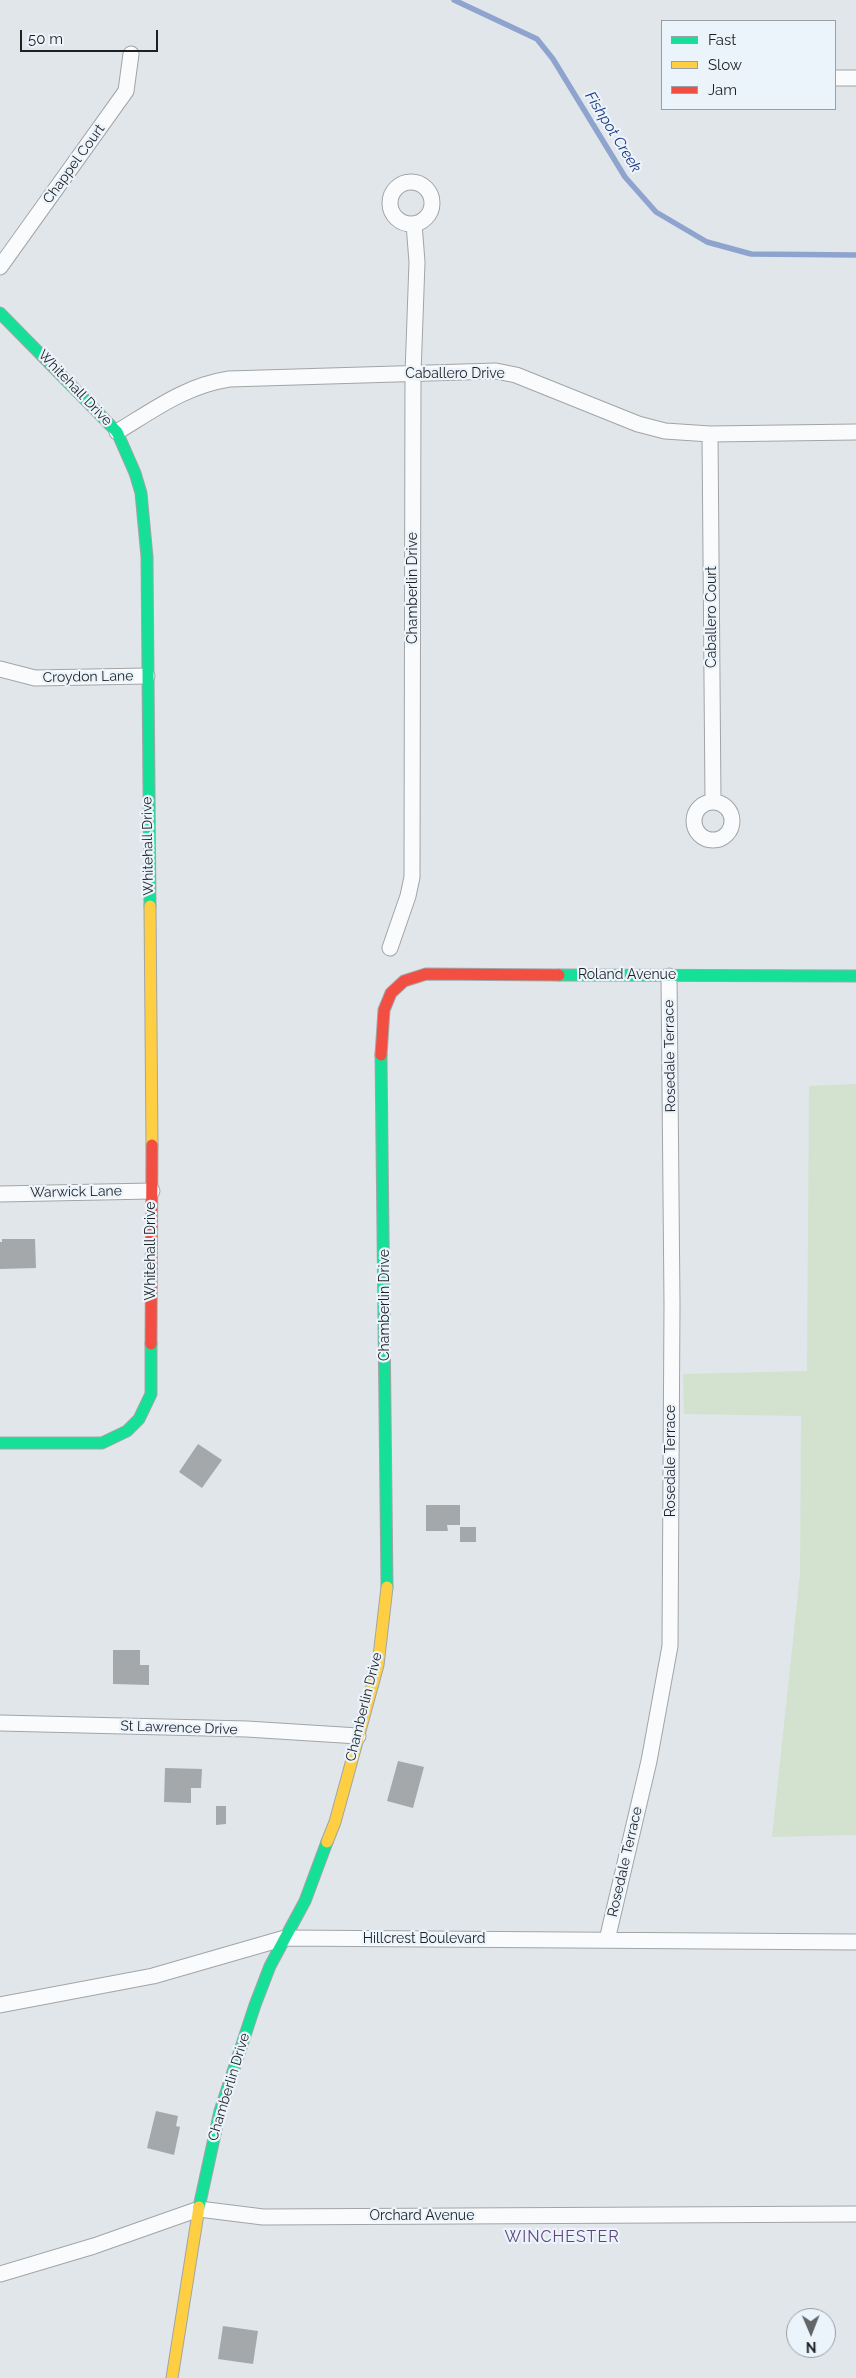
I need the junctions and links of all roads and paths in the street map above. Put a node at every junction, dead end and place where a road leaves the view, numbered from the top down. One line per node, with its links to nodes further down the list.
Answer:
1 (131, 54): 5 (street, Chappel Court)
2 (836, 78): 3 (street)
3 (856, 78)
4 (414, 224): 7 (street, Chamberlin Drive)
5 (0, 267)
6 (0, 313): 8 (street, Whitehall Drive)
7 (413, 374): 8 (street, Caballero Drive); 10 (street, Caballero Drive); 14 (street, Chamberlin Drive)
8 (117, 432): 12 (street, Whitehall Drive)
9 (856, 432): 10 (street, Caballero Drive)
10 (710, 434): 13 (street, Caballero Court)
11 (0, 669): 12 (street, Croydon Lane)
12 (147, 676): 18 (street, Whitehall Drive)
13 (714, 801)
14 (390, 948)
15 (669, 976): 16 (street, Roland Avenue); 17 (street, Roland Avenue); 24 (street, Rosedale Terrace)
16 (856, 976)
17 (399, 984): 22 (street, Chamberlin Drive)
18 (152, 1191): 19 (street, Warwick Lane); 20 (street, Whitehall Drive)
19 (0, 1194)
20 (0, 1443)
21 (0, 1723): 22 (street, St Lawrence Drive)
22 (358, 1736): 23 (street, Chamberlin Drive)
23 (284, 1938): 24 (street, Hillcrest Boulevard); 26 (street, Hillcrest Boulevard); 27 (street, Chamberlin Drive)
24 (607, 1940): 25 (street, Hillcrest Boulevard)
25 (856, 1942)
26 (0, 2005)
27 (199, 2209): 28 (street, Orchard Avenue); 29 (street, Orchard Avenue); 30 (street, Chamberlin Drive)
28 (856, 2214)
29 (0, 2274)
30 (172, 2378)

